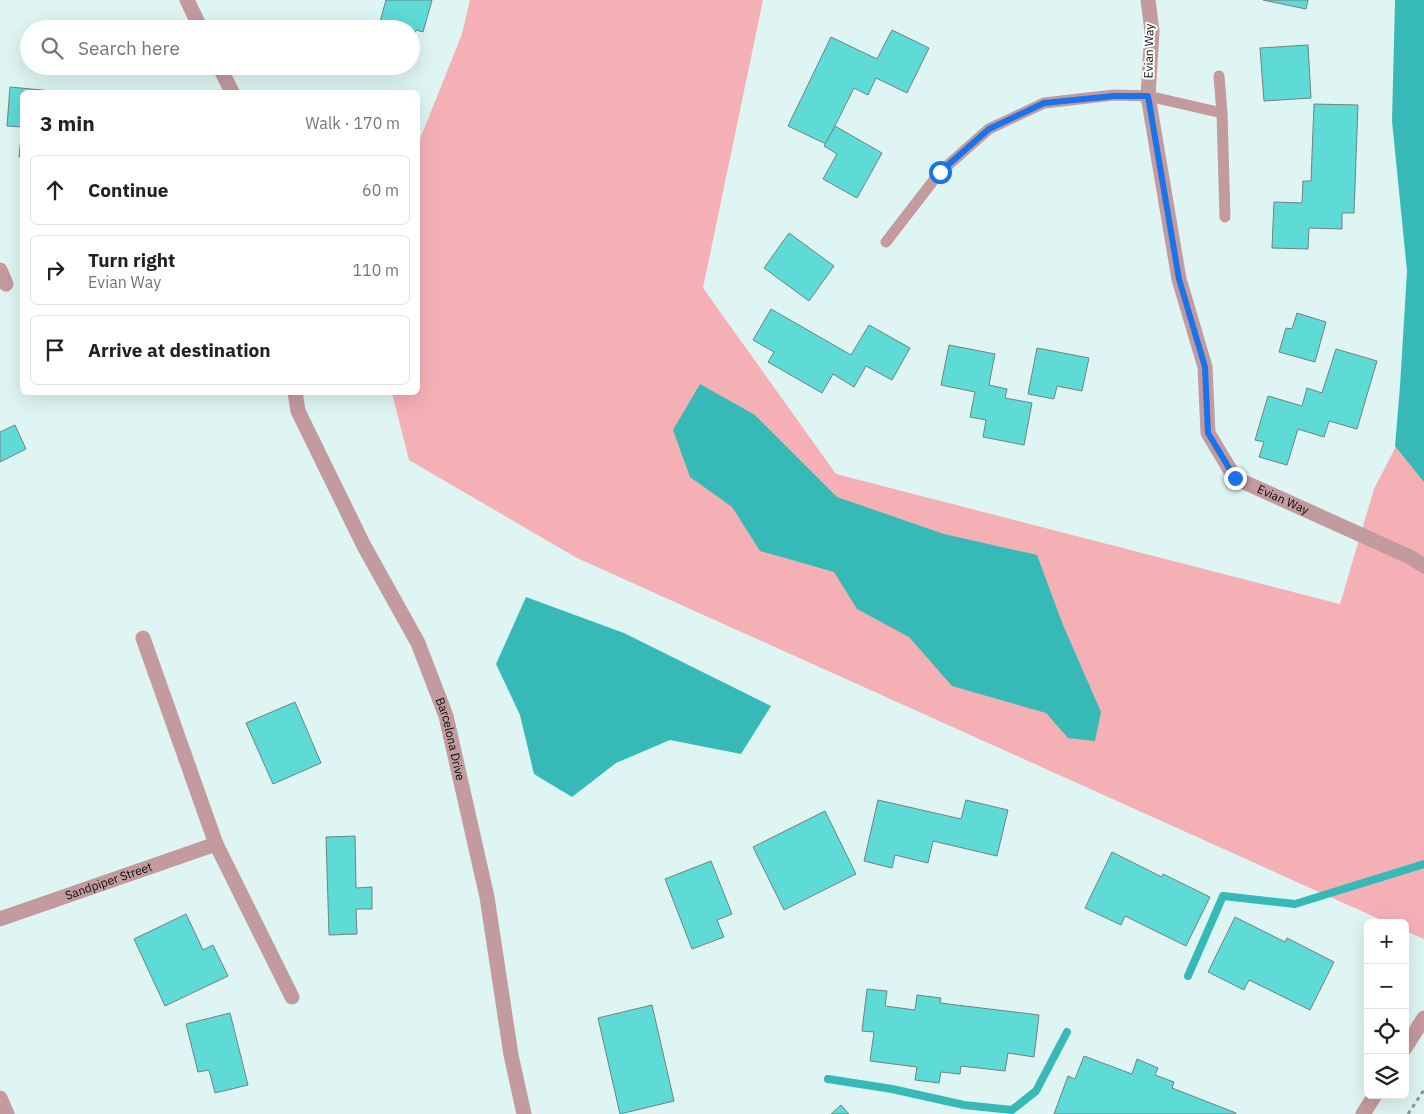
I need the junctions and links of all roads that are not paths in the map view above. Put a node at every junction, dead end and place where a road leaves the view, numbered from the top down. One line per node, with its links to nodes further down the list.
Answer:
1 (187, 0): 3 (street)
2 (1148, 0): 7 (street, Evian Way)
3 (197, 20)
4 (224, 75): 6 (street)
5 (1219, 76): 8 (lane)
6 (231, 90)
7 (1148, 96): 8 (lane); 10 (lane); 12 (street, Evian Way)
8 (1222, 113): 9 (lane)
9 (1225, 217)
10 (886, 242)
11 (295, 395): 22 (street, Barcelona Drive)
12 (1424, 566)
13 (143, 638): 14 (street)
14 (216, 844): 15 (street, Sandpiper Street); 16 (street)
15 (0, 919)
16 (292, 997)
17 (1424, 1018): 18 (street)
18 (1409, 1042)
19 (0, 1098): 21 (street)
20 (1372, 1099): 23 (street)
21 (7, 1114)
22 (524, 1114)
23 (1363, 1114)

